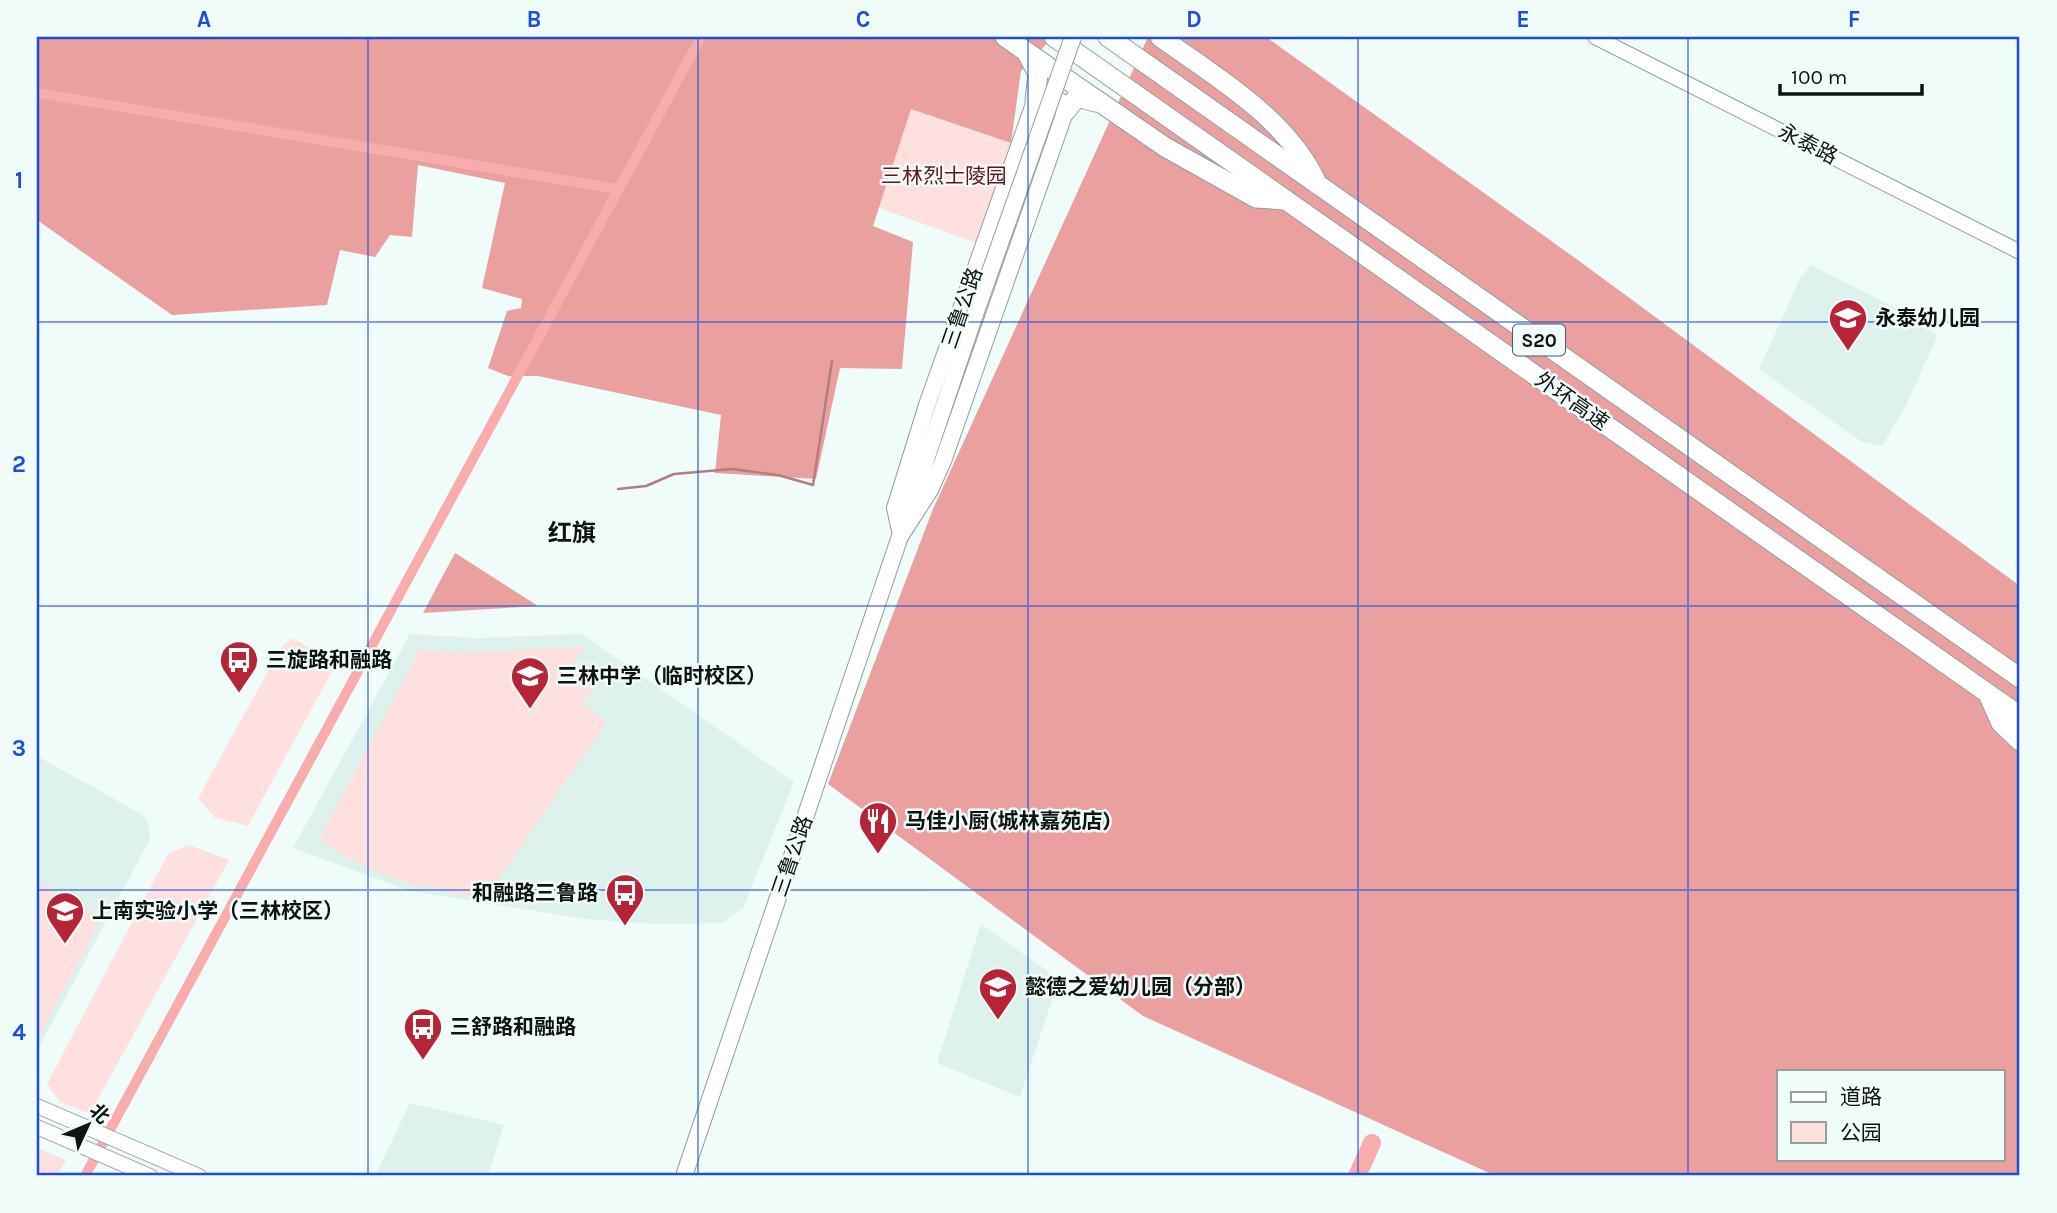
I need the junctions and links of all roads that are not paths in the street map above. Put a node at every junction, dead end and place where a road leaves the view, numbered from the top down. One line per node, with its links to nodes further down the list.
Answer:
1 (1005, 37): 7 (highway)
2 (1054, 37): 12 (highway, 外环高速 / S20)
3 (1073, 37): 14 (main road, 三鲁公路, bridge)
4 (1108, 37): 11 (highway, 外环高速 / S20)
5 (1160, 37): 11 (highway)
6 (1595, 37): 13 (street, 永泰路)
7 (1025, 51): 8 (highway); 9 (highway)
8 (1035, 101): 10 (main road); 14 (main road, 三鲁公路)
9 (1099, 104): 10 (highway); 12 (highway)
10 (1065, 111): 14 (main road, 三鲁公路)
11 (1317, 184): 15 (highway, 外环高速 / S20)
12 (1287, 200): 16 (highway, 外环高速 / S20)
13 (2020, 252)
14 (901, 535): 23 (main road, 三鲁公路)
15 (2016, 672)
16 (1987, 693): 17 (highway, 外环高速 / S20); 18 (highway)
17 (2020, 716)
18 (2020, 741)
19 (37, 1107): 22 (street)
20 (37, 1128): 21 (street)
21 (150, 1176)
22 (199, 1176)
23 (684, 1176)

